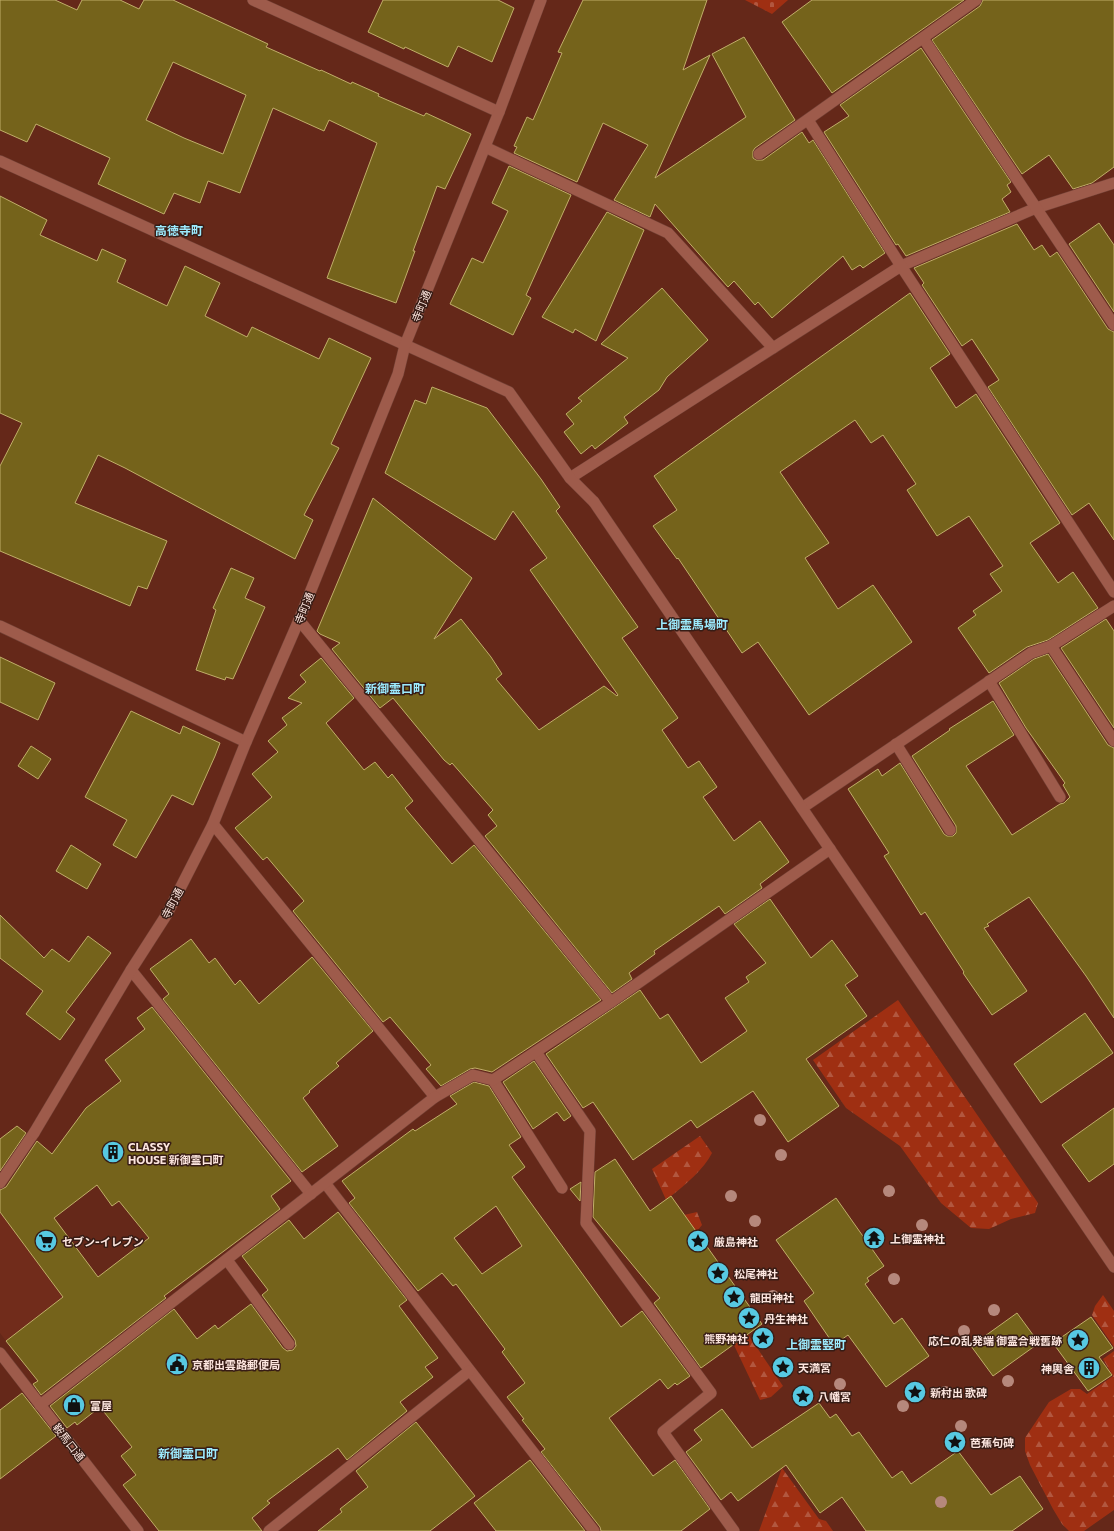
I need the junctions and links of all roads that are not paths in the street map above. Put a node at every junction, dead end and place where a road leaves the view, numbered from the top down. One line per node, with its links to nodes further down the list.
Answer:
1 (253, 0): 5 (street)
2 (541, 0): 5 (street, 寺町通)
3 (976, 0): 4 (street)
4 (923, 38): 6 (street); 11 (street)
5 (499, 112): 7 (street, 寺町通)
6 (808, 120): 8 (street); 12 (street)
7 (485, 147): 14 (street, 寺町通); 15 (street)
8 (759, 154)
9 (0, 161): 14 (street)
10 (1114, 183): 11 (street)
11 (1036, 208): 12 (street); 13 (street)
12 (900, 266): 15 (street); 17 (street)
13 (1114, 325)
14 (405, 345): 16 (street); 19 (street, 寺町通)
15 (773, 348): 16 (street)
16 (570, 478): 27 (street)
17 (1114, 592)
18 (1114, 606): 21 (street)
19 (299, 620): 24 (street, 寺町通); 32 (street)
20 (0, 626): 24 (street)
21 (1051, 646): 22 (street); 23 (street)
22 (989, 681): 25 (street); 26 (street)
23 (1114, 741)
24 (246, 742): 28 (street, 寺町通)
25 (896, 744): 27 (street); 29 (street)
26 (1060, 798)
27 (802, 808): 30 (street)
28 (213, 824): 31 (street, 寺町通); 35 (street)
29 (950, 830)
30 (830, 849): 32 (street); 41 (street)
31 (131, 970): 36 (street, 寺町通); 39 (street)
32 (611, 1002): 33 (street)
33 (536, 1052): 34 (street); 49 (street)
34 (492, 1080): 35 (street); 38 (street)
35 (435, 1097): 37 (street)
36 (0, 1183)
37 (325, 1183): 39 (street); 44 (street)
38 (562, 1188)
39 (310, 1194): 40 (street)
40 (227, 1260): 42 (street); 45 (street)
41 (1114, 1267)
42 (289, 1344)
43 (0, 1353): 45 (street, 鞍馬口通)
44 (469, 1371): 47 (street); 48 (street)
45 (40, 1405): 46 (street, 鞍馬口通)
46 (138, 1531)
47 (270, 1531)
48 (594, 1531)
49 (734, 1531)

